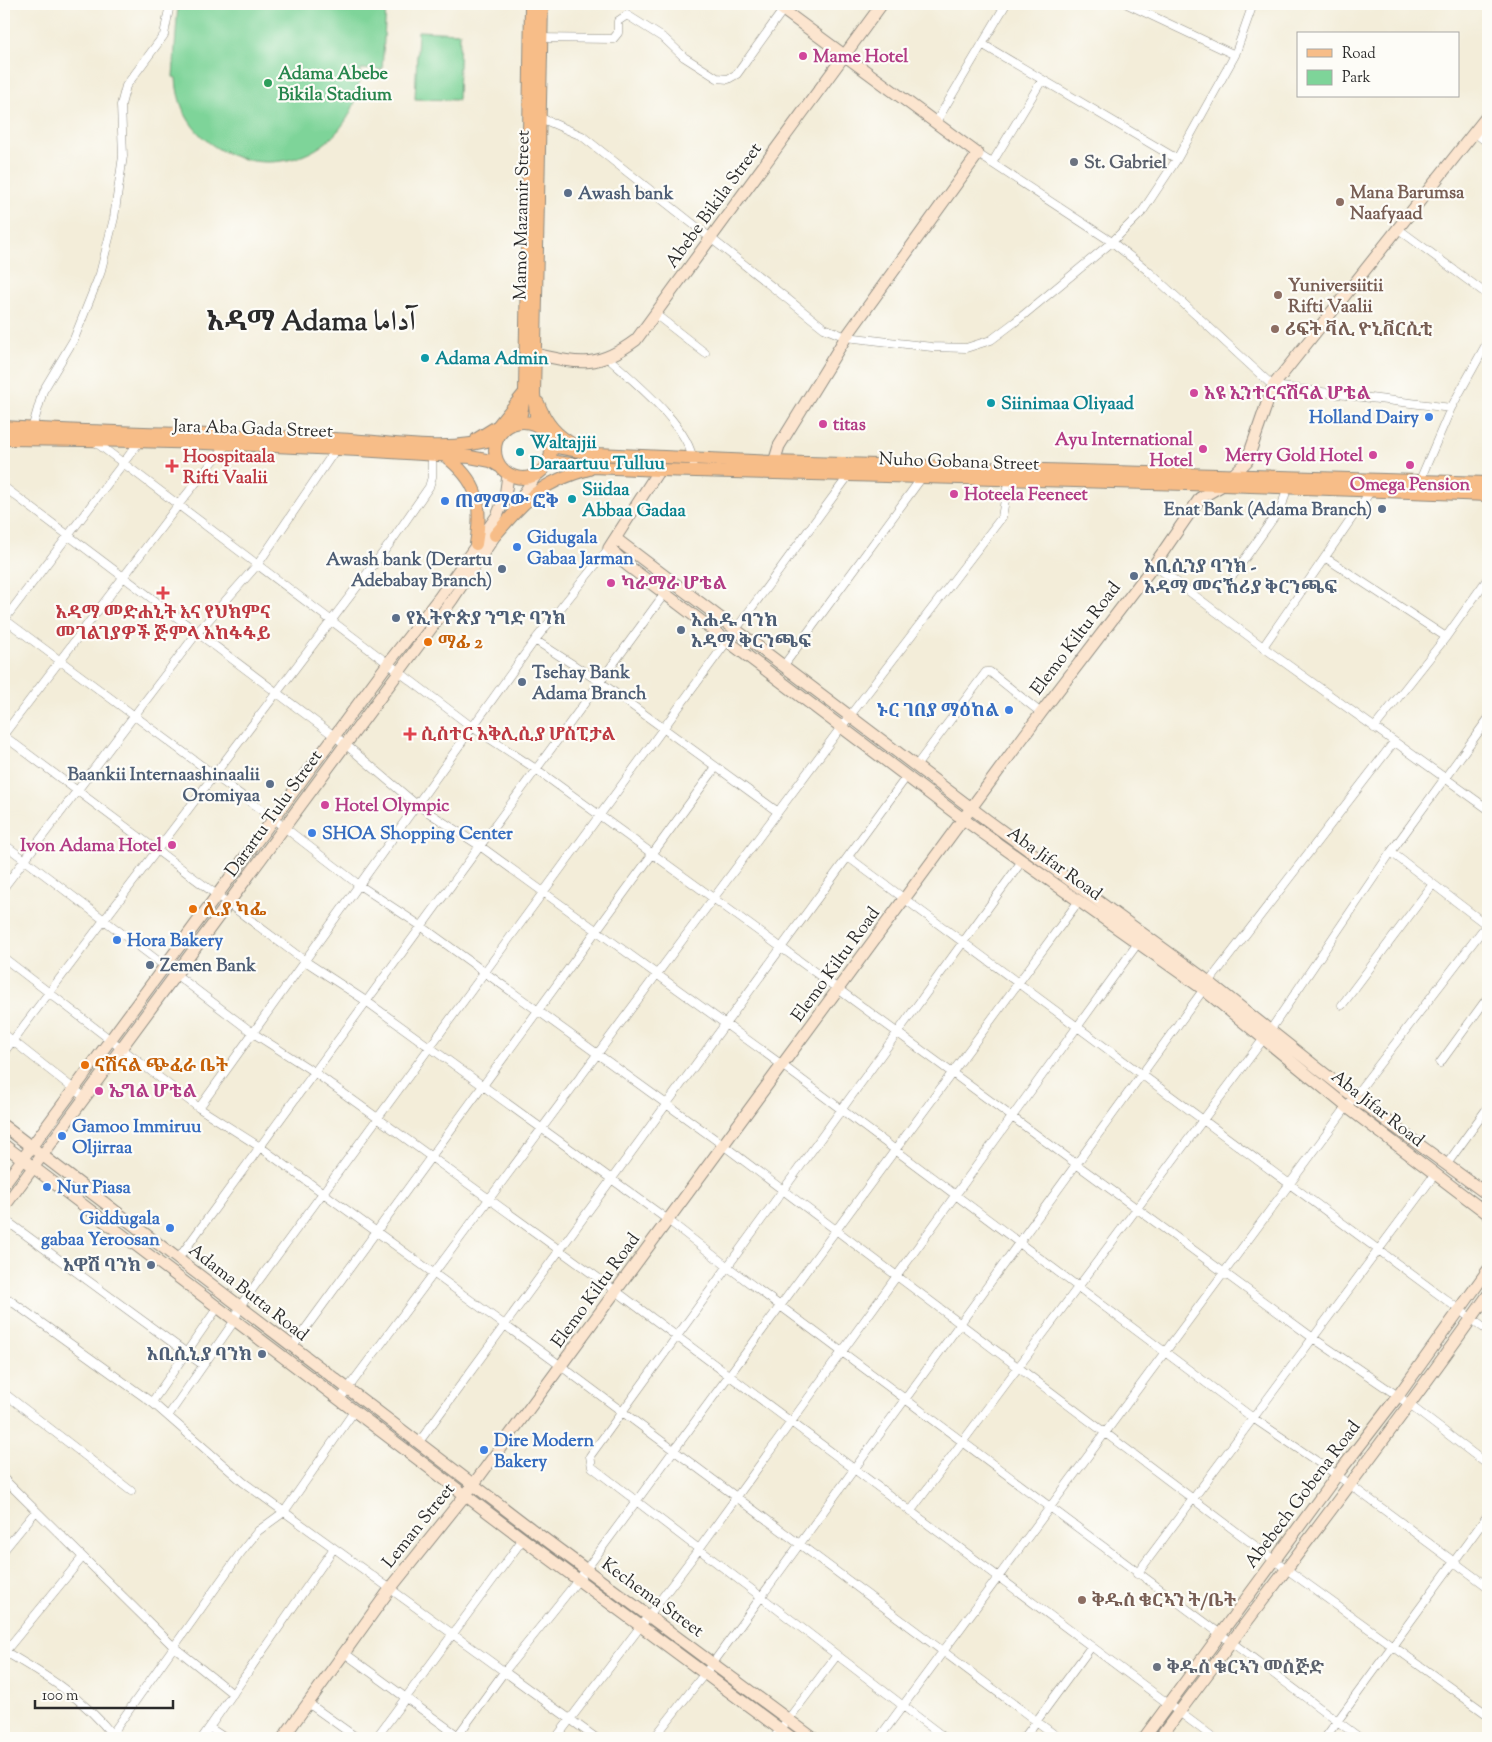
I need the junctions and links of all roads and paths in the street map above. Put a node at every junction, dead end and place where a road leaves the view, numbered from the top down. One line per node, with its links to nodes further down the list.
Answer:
1 (170, 4): 39 (street)
2 (531, 4): 9 (main road, Mamo Mazamir Street)
3 (542, 4): 9 (main road, Mamo Mazamir Street)
4 (882, 4): 11 (street, Abebe Bikila Street)
5 (1006, 4): 10 (street)
6 (1127, 4): 12 (street)
7 (1254, 4): 12 (street)
8 (779, 7): 9 (street); 11 (street)
9 (536, 38): 15 (main road, Mamo Mazamir Street)
10 (982, 44): 13 (street); 16 (street)
11 (844, 54): 16 (street); 23 (street, Abebe Bikila Street)
12 (1235, 55): 20 (street)
13 (1042, 80): 20 (street); 21 (street)
14 (1488, 115): 17 (street, Elemo Kiltu Road)
15 (535, 116): 23 (street); 28 (main road, Mamo Mazamir Street)
16 (936, 122): 19 (street)
17 (1474, 132): 18 (street); 22 (street, Elemo Kiltu Road)
18 (1488, 143)
19 (978, 154): 21 (street); 27 (street)
20 (1177, 159): 24 (street)
21 (992, 163): 24 (street)
22 (1397, 228): 25 (street); 33 (street, Elemo Kiltu Road)
23 (711, 236): 26 (street, Abebe Bikila Street); 27 (street)
24 (1112, 242): 27 (street); 33 (street)
25 (1488, 294)
26 (655, 314): 30 (street); 32 (street, Abebe Bikila Street)
27 (846, 337): 55 (street)
28 (531, 338): 31 (main road, Mamo Mazamir Street); 34 (main road, Mamo Mazamir Street)
29 (1488, 341): 35 (street)
30 (705, 353)
31 (535, 354): 32 (street, Abebe Bikila Street); 34 (main road, Mamo Mazamir Street)
32 (608, 358): 50 (street)
33 (1273, 386): 35 (street); 62 (street, Elemo Kiltu Road)
34 (530, 392): 36 (main road, Mamo Mazamir Street); 37 (main road, Mamo Mazamir Street); 47 (main road); 48 (main road)
35 (1451, 408): 63 (street)
36 (515, 423): 37 (main road); 40 (main road)
37 (538, 426): 46 (main road)
38 (4, 427): 39 (main road, Jara Aba Gada Street)
39 (32, 434): 41 (main road, Jara Aba Gada Street); 42 (main road, Jara Aba Gada Street); 45 (main road, Jara Aba Gada Street)
40 (497, 438): 47 (main road, Jara Aba Gada Street); 57 (main road)
41 (4, 439)
42 (93, 439): 43 (main road, Jara Aba Gada Street); 52 (street)
43 (140, 441): 44 (main road, Jara Aba Gada Street); 52 (street)
44 (227, 444): 45 (main road, Jara Aba Gada Street); 71 (street)
45 (338, 444): 47 (main road, Jara Aba Gada Street); 49 (main road, Jara Aba Gada Street); 77 (street)
46 (551, 446): 48 (main road, Nuho Gobana Street); 51 (main road)
47 (464, 447)
48 (587, 452): 50 (main road, Nuho Gobana Street)
49 (438, 454): 57 (main road, Jara Aba Gada Street); 74 (main road); 84 (street)
50 (692, 457): 55 (main road, Nuho Gobana Street); 58 (street)
51 (549, 461): 54 (main road, Nuho Gobana Street); 59 (main road)
52 (124, 463): 71 (street); 73 (street)
53 (1011, 467): 55 (main road, Nuho Gobana Street); 62 (main road, Nuho Gobana Street); 64 (street)
54 (593, 468): 56 (main road, Nuho Gobana Street); 72 (main road)
55 (773, 468): 58 (main road, Nuho Gobana Street); 60 (main road, Nuho Gobana Street)
56 (659, 470): 58 (main road, Nuho Gobana Street); 75 (street)
57 (504, 471): 59 (main road); 74 (street, Darartu Tulu Street)
58 (693, 471)
59 (536, 475): 72 (street, Darartu Tulu Street)
60 (849, 475): 61 (main road, Nuho Gobana Street); 85 (street)
61 (923, 476): 64 (main road, Nuho Gobana Street); 93 (street)
62 (1234, 477): 66 (main road, Nuho Gobana Street); 67 (street, Elemo Kiltu Road)
63 (1420, 480): 65 (main road, Nuho Gobana Street); 66 (main road, Nuho Gobana Street)
64 (1009, 481): 67 (main road, Nuho Gobana Street); 99 (street)
65 (1488, 483)
66 (1375, 484): 69 (main road, Nuho Gobana Street); 70 (main road, Nuho Gobana Street); 76 (street)
67 (1223, 485): 69 (main road, Nuho Gobana Street); 78 (street, Elemo Kiltu Road)
68 (4, 487): 73 (street)
69 (1287, 488): 79 (street)
70 (1488, 495)
71 (179, 504): 77 (street); 80 (street)
72 (496, 535): 94 (street, Darartu Tulu Street)
73 (68, 536): 80 (street); 83 (street)
74 (476, 544): 92 (street, Darartu Tulu Street)
75 (613, 544): 82 (street, Aba Jifar Road); 85 (street, Aba Jifar Road); 88 (street)
76 (1326, 558): 87 (street); 90 (street)
77 (258, 564): 84 (street); 86 (street)
78 (1154, 565): 90 (street); 97 (street, Elemo Kiltu Road)
79 (1234, 574)
80 (123, 577): 86 (street); 91 (street)
81 (1488, 578): 87 (street)
82 (665, 593): 89 (street, Aba Jifar Road); 95 (street)
83 (4, 620): 91 (street)
84 (332, 620): 92 (street); 96 (street)
85 (736, 629): 89 (street); 93 (street, Aba Jifar Road)
86 (197, 633): 96 (street); 98 (street)
87 (1446, 637): 104 (street)
88 (535, 640): 95 (street); 102 (street)
89 (728, 640): 101 (street, Aba Jifar Road); 103 (street)
90 (1263, 647): 104 (street)
91 (60, 661): 98 (street); 105 (street)
92 (389, 662): 94 (street); 106 (street, Darartu Tulu Street)
93 (784, 666): 99 (street, Aba Jifar Road)
94 (400, 671): 102 (street); 108 (street, Darartu Tulu Street)
95 (600, 682): 103 (street); 111 (street)
96 (276, 693): 106 (street); 112 (street)
97 (1041, 713): 109 (street); 117 (street, Elemo Kiltu Road)
98 (134, 716): 112 (street); 115 (street)
99 (850, 716): 101 (street); 109 (street, Aba Jifar Road)
100 (1488, 719): 114 (street)
101 (842, 726): 113 (street, Aba Jifar Road); 119 (street)
102 (472, 727): 111 (street); 116 (street)
103 (664, 728): 110 (street); 120 (street)
104 (1374, 728): 107 (street)
105 (4, 735): 115 (street)
106 (334, 736): 108 (street); 121 (street, Darartu Tulu Street)
107 (1394, 742): 114 (street); 155 (street)
108 (345, 744): 116 (street); 123 (street, Darartu Tulu Street)
109 (916, 766): 117 (street, Aba Jifar Road)
110 (716, 767): 119 (street); 128 (street)
111 (536, 769): 120 (street); 125 (street)
112 (214, 775): 121 (street); 126 (street)
113 (907, 776): 122 (street, Aba Jifar Road); 129 (street)
114 (1445, 778): 118 (street); 127 (street)
115 (77, 791): 126 (street); 130 (street)
116 (416, 805): 125 (street); 133 (street)
117 (971, 808): 122 (street, Elemo Kiltu Road); 155 (street, Aba Jifar Road)
118 (1488, 809)
119 (778, 812): 137 (street)
120 (600, 816): 128 (street); 135 (street)
121 (273, 818): 123 (street); 136 (street, Darartu Tulu Street)
122 (964, 819): 131 (street, Aba Jifar Road); 138 (street, Elemo Kiltu Road)
123 (284, 827): 133 (street); 140 (street, Darartu Tulu Street)
124 (4, 844): 130 (street)
125 (480, 846): 135 (street); 143 (street)
126 (156, 851): 136 (street); 141 (street)
127 (1391, 852): 132 (street); 167 (street)
128 (652, 854): 137 (street); 144 (street)
129 (848, 857): 138 (street); 147 (street)
130 (25, 860): 134 (street); 141 (street)
131 (1022, 861): 139 (street, Aba Jifar Road); 145 (street)
132 (1433, 884): 142 (street); 160 (street)
133 (359, 885): 143 (street); 149 (street)
134 (4, 887)
135 (544, 892): 144 (street); 151 (street)
136 (216, 896): 140 (street); 150 (street, Darartu Tulu Street)
137 (714, 898): 147 (street); 153 (street)
138 (905, 898): 145 (street); 156 (street, Elemo Kiltu Road)
139 (1078, 902): 146 (street, Aba Jifar Road); 154 (street)
140 (227, 904): 149 (street); 152 (street, Darartu Tulu Street)
141 (104, 920): 150 (street); 157 (street)
142 (1488, 925): 182 (street)
143 (421, 926): 151 (street); 159 (street)
144 (596, 930): 153 (street); 161 (street)
145 (965, 942): 154 (street); 165 (street)
146 (1138, 943): 155 (street, Aba Jifar Road); 163 (street)
147 (782, 947): 156 (street); 162 (street)
148 (4, 958): 157 (street)
149 (305, 961): 159 (street); 164 (street)
150 (164, 966): 152 (street); 168 (street, Darartu Tulu Street)
151 (485, 972): 161 (street); 171 (street)
152 (175, 974): 164 (street); 170 (street, Darartu Tulu Street)
153 (657, 974): 162 (street); 173 (street)
154 (1019, 983): 163 (street); 177 (street)
155 (1206, 986): 167 (street, Aba Jifar Road); 178 (street)
156 (838, 989): 165 (street); 175 (street, Elemo Kiltu Road)
157 (49, 992): 168 (street); 169 (street)
158 (1488, 997): 174 (street)
159 (366, 1001): 171 (street); 176 (street)
160 (1342, 1005)
161 (538, 1010): 173 (street); 179 (street)
162 (725, 1024): 175 (street); 183 (street)
163 (1078, 1026): 178 (street); 188 (street)
164 (253, 1033): 176 (street); 186 (street)
165 (899, 1033): 177 (street); 187 (street)
166 (4, 1034): 169 (street)
167 (1268, 1034): 182 (street, Aba Jifar Road); 184 (street, Aba Jifar Road); 190 (street)
168 (111, 1039): 170 (street); 180 (street, Darartu Tulu Street)
169 (12, 1041): 172 (street); 180 (street)
170 (122, 1047): 181 (street, Darartu Tulu Street); 186 (street)
171 (430, 1047): 179 (street); 189 (street)
172 (4, 1052)
173 (598, 1054): 183 (street); 192 (street)
174 (1440, 1063)
175 (782, 1065): 187 (street); 194 (street, Elemo Kiltu Road)
176 (314, 1072): 189 (street); 195 (street)
177 (953, 1073): 188 (street); 196 (street)
178 (1142, 1074): 190 (street); 200 (street)
179 (483, 1086): 192 (street); 199 (street)
180 (74, 1090): 181 (street); 197 (street, Darartu Tulu Street)
181 (84, 1097): 198 (street, Darartu Tulu Street)
182 (1354, 1097): 184 (street); 201 (street, Aba Jifar Road)
183 (667, 1104): 194 (street); 204 (street)
184 (1347, 1106): 203 (street, Aba Jifar Road); 205 (street)
185 (1488, 1107): 201 (street)
186 (199, 1108): 195 (street)
187 (842, 1110): 196 (street); 207 (street)
188 (1013, 1117): 200 (street); 209 (street)
189 (378, 1119): 199 (street); 208 (street)
190 (1204, 1120): 205 (street); 213 (street)
191 (4, 1126): 197 (street, Adama Butta Road)
192 (542, 1128): 204 (street); 211 (street)
193 (4, 1145): 197 (street, Adama Butta Road)
194 (723, 1145): 207 (street); 216 (street, Elemo Kiltu Road)
195 (260, 1147): 208 (street); 222 (street)
196 (896, 1150): 209 (street); 217 (street)
197 (27, 1153): 198 (street, Adama Butta Road); 202 (street, Adama Butta Road); 206 (street, Darartu Tulu Street)
198 (43, 1154): 202 (street, Darartu Tulu Street); 222 (street, Adama Butta Road)
199 (430, 1157): 211 (street); 218 (street)
200 (1077, 1164): 213 (street); 219 (street)
201 (1447, 1164): 210 (street, Aba Jifar Road)
202 (33, 1167): 212 (street, Darartu Tulu Street); 233 (street, Adama Butta Road)
203 (1435, 1174): 214 (street, Aba Jifar Road); 220 (street)
204 (612, 1179): 216 (street); 221 (street)
205 (1290, 1183): 220 (street); 225 (street)
206 (4, 1184)
207 (784, 1191): 217 (street); 223 (street)
208 (323, 1193): 218 (street); 232 (street)
209 (956, 1195): 219 (street); 227 (street)
210 (1488, 1195)
211 (489, 1199): 221 (street); 226 (street)
212 (4, 1207)
213 (1138, 1209): 225 (street); 228 (street)
214 (1488, 1214)
215 (4, 1219): 245 (street)
216 (668, 1220): 223 (street); 229 (street, Elemo Kiltu Road)
217 (836, 1230): 227 (street); 234 (street)
218 (376, 1232): 226 (street); 243 (street)
219 (1019, 1243): 228 (street); 238 (street)
220 (1379, 1249): 235 (street); 242 (street)
221 (560, 1250): 229 (street); 239 (street)
222 (178, 1259): 232 (street, Adama Butta Road)
223 (728, 1267): 234 (street); 241 (street)
224 (1488, 1270): 235 (street, Abebech Gobena Road)
225 (1224, 1272): 242 (street); 244 (street)
226 (434, 1274): 239 (street); 251 (street)
227 (897, 1276): 238 (street); 246 (street)
228 (1078, 1287): 244 (street); 249 (street)
229 (616, 1291): 241 (street); 248 (street, Elemo Kiltu Road)
230 (1488, 1295): 236 (street, Abebech Gobena Road)
231 (4, 1296): 256 (street)
232 (240, 1306): 237 (street); 243 (street, Adama Butta Road)
233 (218, 1307): 237 (street, Adama Butta Road); 245 (street)
234 (780, 1307): 246 (street); 250 (street)
235 (1459, 1309): 236 (street); 253 (street, Abebech Gobena Road)
236 (1472, 1318): 240 (street); 257 (street, Abebech Gobena Road)
237 (235, 1320): 247 (street); 254 (street, Adama Butta Road)
238 (960, 1324): 249 (street); 255 (street)
239 (505, 1325): 248 (street); 264 (street)
240 (1488, 1331)
241 (676, 1338): 250 (street); 259 (street)
242 (1313, 1338): 253 (street); 261 (street)
243 (292, 1346): 251 (street, Adama Butta Road)
244 (1165, 1352): 261 (street); 263 (street)
245 (186, 1353): 247 (street); 256 (street)
246 (842, 1353): 255 (street); 262 (street)
247 (203, 1366): 260 (street)
248 (561, 1366): 259 (street); 271 (street, Elemo Kiltu Road)
249 (1018, 1367): 263 (street); 265 (street)
250 (729, 1377): 262 (street); 266 (street)
251 (348, 1389): 254 (street); 264 (street, Adama Butta Road)
252 (4, 1393): 273 (street)
253 (1398, 1396): 257 (street); 269 (street, Abebech Gobena Road)
254 (340, 1399): 258 (street, Adama Butta Road)
255 (905, 1400): 265 (street); 268 (street)
256 (152, 1402): 260 (street)
257 (1410, 1406): 267 (street); 272 (street, Abebech Gobena Road)
258 (355, 1410): 274 (street, Adama Butta Road); 280 (street)
259 (622, 1412): 266 (street); 277 (street)
260 (168, 1416): 280 (street)
261 (1253, 1418): 269 (street); 276 (street)
262 (791, 1423): 268 (street); 275 (street)
263 (1105, 1433): 276 (street); 278 (street)
264 (419, 1442): 271 (street, Adama Butta Road)
265 (961, 1442): 278 (street); 281 (street)
266 (674, 1451): 275 (street); 277 (street)
267 (1488, 1465)
268 (854, 1470): 281 (street); 284 (street)
269 (1337, 1475): 272 (street); 289 (street, Abebech Gobena Road)
270 (4, 1479): 279 (street)
271 (474, 1484): 274 (street, Leman Street); 293 (street, Kechema Street)
272 (1349, 1484): 290 (street); 291 (street, Abebech Gobena Road)
273 (131, 1490)
274 (466, 1494): 283 (street, Kechema Street); 296 (street, Leman Street)
275 (736, 1498): 284 (street); 286 (street)
276 (1193, 1499): 289 (street); 292 (street)
277 (637, 1501): 286 (street); 293 (street)
278 (1049, 1508): 292 (street); 294 (street)
279 (36, 1511): 287 (street); 288 (street)
280 (284, 1512): 285 (street); 303 (street)
281 (910, 1512): 294 (street)
282 (1488, 1515): 290 (street)
283 (523, 1539): 293 (street, Kechema Street); 300 (street)
284 (800, 1544): 297 (street); 308 (street)
285 (334, 1548): 296 (street); 313 (street)
286 (699, 1549): 297 (street); 298 (street)
287 (4, 1550)
288 (82, 1558): 303 (street); 306 (street)
289 (1274, 1560): 291 (street); 301 (street, Abebech Gobena Road)
290 (1454, 1562): 295 (street); 304 (street)
291 (1285, 1568): 302 (street, Abebech Gobena Road); 304 (street)
292 (1137, 1574): 301 (street)
293 (583, 1575): 298 (street, Kechema Street); 299 (street, Kechema Street); 311 (street)
294 (998, 1577): 305 (street); 308 (street)
295 (1488, 1587)
296 (390, 1589): 300 (street); 307 (street, Leman Street)
297 (761, 1597): 309 (street); 310 (street)
298 (649, 1615): 299 (street); 310 (street, Kechema Street)
299 (641, 1626): 312 (street, Kechema Street); 320 (street)
300 (453, 1634): 311 (street); 314 (street)
301 (1220, 1635): 302 (street); 316 (street, Abebech Gobena Road)
302 (1230, 1643): 318 (street, Abebech Gobena Road); 322 (street)
303 (173, 1646): 313 (street); 325 (street)
304 (1393, 1646): 319 (street); 322 (street)
305 (1091, 1647): 316 (street); 321 (street)
306 (4, 1652): 325 (street)
307 (343, 1652): 314 (street); 315 (street, Leman Street)
308 (943, 1652): 317 (street); 321 (street)
309 (837, 1655): 317 (street); 324 (street)
310 (713, 1663): 312 (street); 324 (street, Kechema Street)
311 (504, 1672): 320 (street); 326 (street)
312 (705, 1673): 324 (street, Kechema Street); 334 (street)
313 (233, 1694): 323 (street)
314 (406, 1698): 326 (street); 331 (street)
315 (308, 1702): 329 (street, Leman Street); 330 (street)
316 (1169, 1704): 318 (street); 341 (street, Abebech Gobena Road)
317 (902, 1706): 337 (street); 338 (street)
318 (1179, 1712): 342 (street, Abebech Gobena Road); 343 (street)
319 (1488, 1715)
320 (570, 1719): 332 (street); 333 (street)
321 (1037, 1722): 339 (street); 340 (street)
322 (1337, 1722): 344 (street); 345 (street)
323 (210, 1728): 327 (street); 328 (street)
324 (781, 1729): 335 (street, Kechema Street); 336 (street, Kechema Street)
325 (114, 1736)
326 (458, 1737)
327 (202, 1738)
328 (225, 1738)
329 (283, 1738)
330 (357, 1738)
331 (376, 1738)
332 (556, 1738)
333 (596, 1738)
334 (654, 1738)
335 (792, 1738)
336 (813, 1738)
337 (878, 1738)
338 (945, 1738)
339 (1024, 1738)
340 (1059, 1738)
341 (1144, 1738)
342 (1160, 1738)
343 (1214, 1738)
344 (1325, 1738)
345 (1360, 1738)

